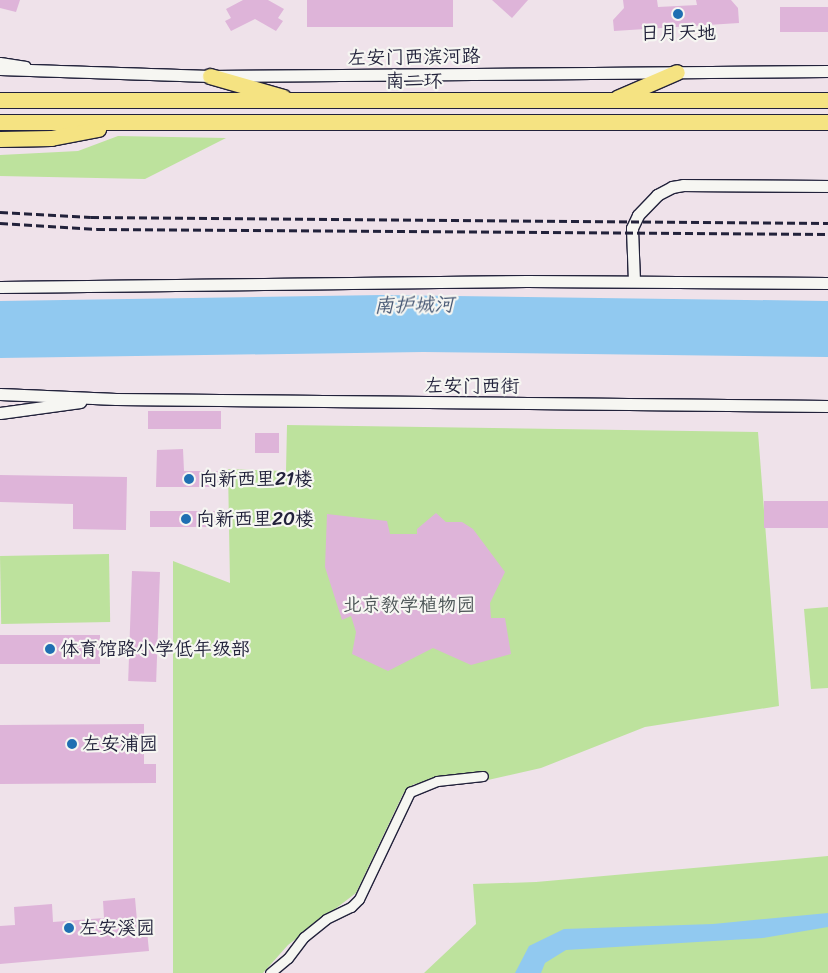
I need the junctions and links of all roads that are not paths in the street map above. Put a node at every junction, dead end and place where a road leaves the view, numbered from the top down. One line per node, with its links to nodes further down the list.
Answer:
1 (0, 62): 5 (street)
2 (0, 69): 5 (street, 左安门西滨河路)
3 (828, 71): 4 (street, 左安门西滨河路)
4 (677, 72): 6 (street, 左安门西滨河路); 8 (highway)
5 (86, 74): 6 (street, 左安门西滨河路)
6 (210, 76): 10 (highway)
7 (0, 100): 10 (highway, 南二环)
8 (612, 100): 9 (highway, 南二环); 10 (highway, 南二环)
9 (828, 100)
10 (302, 102)
11 (0, 122): 13 (highway)
12 (828, 122): 13 (highway)
13 (132, 123): 14 (highway)
14 (0, 139)
15 (828, 186): 16 (street)
16 (634, 281): 17 (street); 18 (street)
17 (828, 283)
18 (0, 287)
19 (0, 394): 20 (street, 左安门西街)
20 (116, 399): 21 (street, 左安门西街); 22 (street, 左安门西街)
21 (828, 406)
22 (0, 413)
23 (483, 776): 24 (street)
24 (270, 973)

